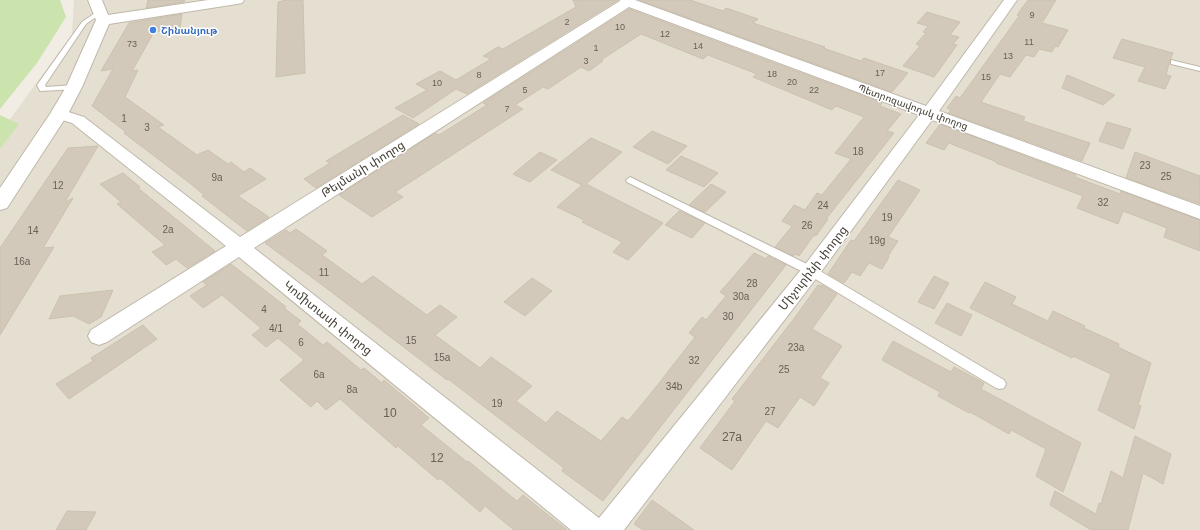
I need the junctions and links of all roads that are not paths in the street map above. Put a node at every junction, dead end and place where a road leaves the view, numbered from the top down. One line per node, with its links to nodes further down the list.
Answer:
1 (237, 0): 4 (street)
2 (1011, 0): 8 (street, Միչուրինի փողոց)
3 (627, 1): 8 (street, Պետրոզավոդսկ փողոց); 13 (street, Թելմանի փողոց)
4 (99, 11): 7 (street); 7 (lane)
5 (1174, 62): 6 (lane)
6 (1200, 70)
7 (74, 87): 9 (street)
8 (929, 113): 12 (street, Պետրոզավոդսկ փողոց); 14 (street, Միչուրինի փողոց)
9 (59, 114): 11 (street); 13 (street, Կոմիտասի փողոց)
10 (630, 180): 14 (lane)
11 (0, 203)
12 (1200, 213)
13 (240, 247): 15 (street, Թելմանի փողոց); 17 (street, Կոմիտասի փողոց)
14 (811, 271): 16 (lane); 18 (street, Միչուրինի փողոց)
15 (99, 336)
16 (1000, 384)
17 (592, 530)
18 (607, 530)

